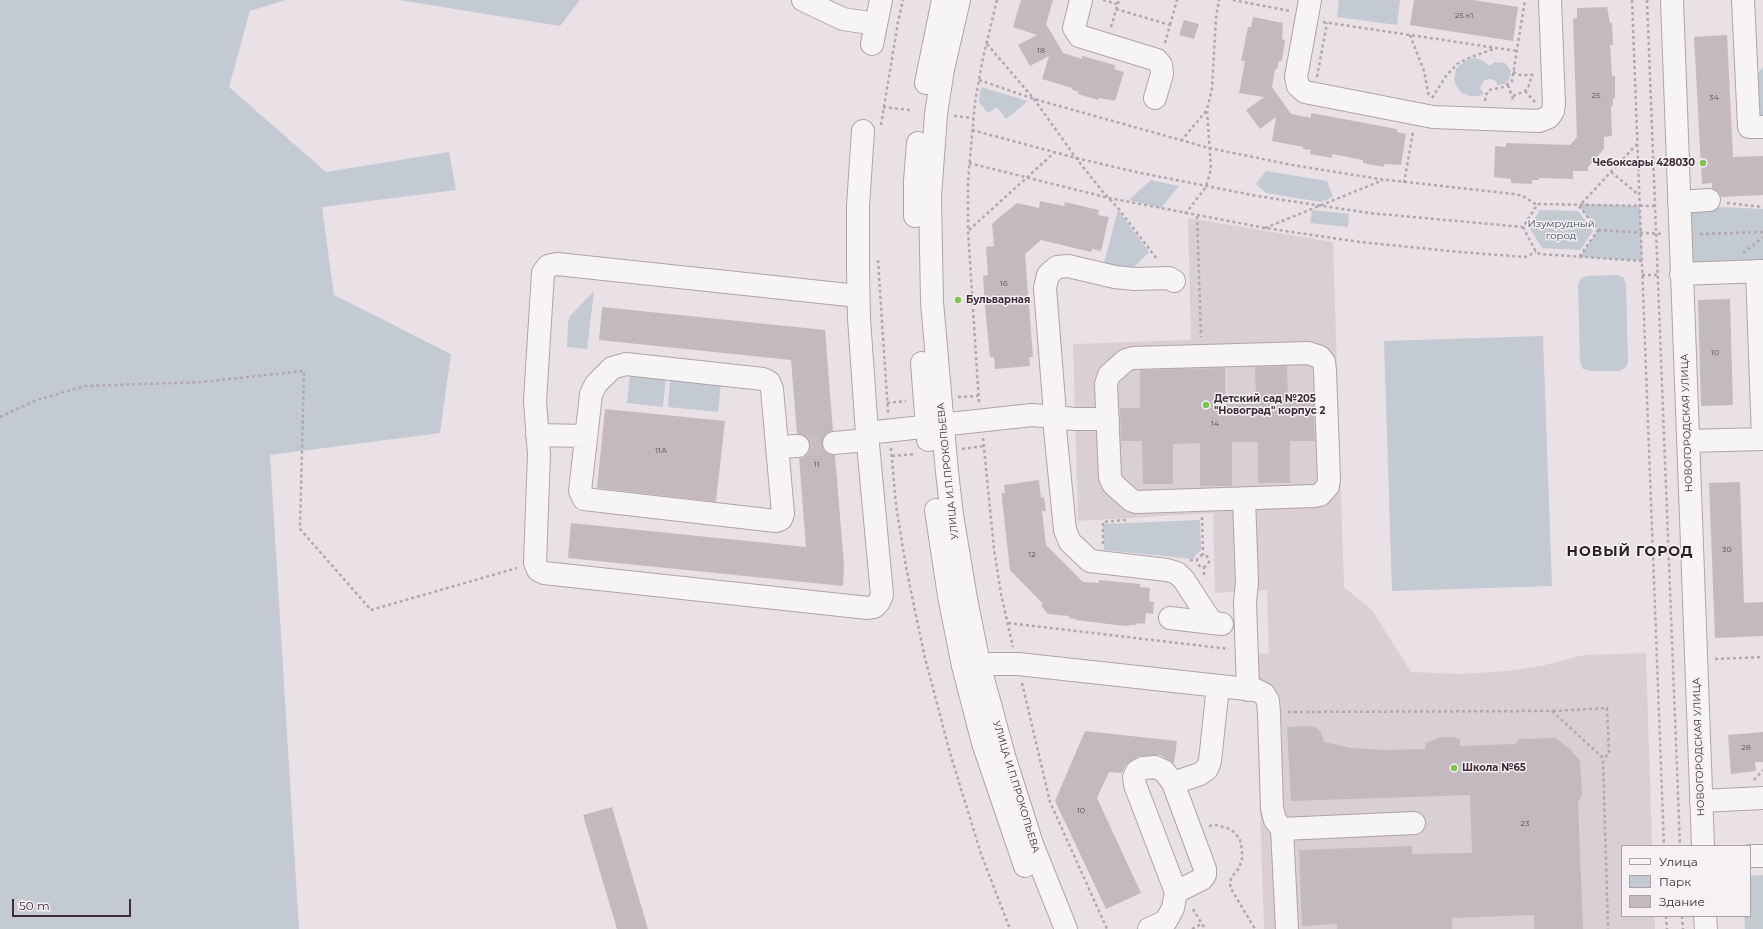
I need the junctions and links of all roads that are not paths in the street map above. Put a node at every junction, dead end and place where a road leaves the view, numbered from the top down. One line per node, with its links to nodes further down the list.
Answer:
1 (802, 0): 2 (street)
2 (881, 0)
3 (943, 0): 22 (street, УЛИЦА И.П.ПРОКОПЬЕВА)
4 (959, 0): 22 (street, УЛИЦА И.П.ПРОКОПЬЕВА)
5 (1081, 0): 11 (street)
6 (1550, 0): 9 (street)
7 (1672, 0): 15 (street, НОВОГОРОДСКАЯ УЛИЦА)
8 (1743, 0): 10 (street)
9 (1313, 14)
10 (1754, 62): 12 (street)
11 (1155, 98)
12 (1763, 127)
13 (871, 130): 19 (street)
14 (1709, 200): 15 (street)
15 (1679, 202): 17 (street, НОВОГОРОДСКАЯ УЛИЦА)
16 (1760, 271): 17 (street); 26 (street)
17 (1682, 274): 27 (street, НОВОГОРОДСКАЯ УЛИЦА)
18 (1172, 280): 20 (street)
19 (858, 296): 23 (street); 25 (street)
20 (1054, 417): 21 (street); 22 (street); 30 (street)
21 (1108, 419): 29 (street); 29 (street)
22 (934, 425): 25 (street); 31 (street, УЛИЦА И.П.ПРОКОПЬЕВА)
23 (537, 435): 24 (street); 25 (street)
24 (586, 436): 24 (street)
25 (868, 437): 28 (street)
26 (1763, 438): 27 (street)
27 (1688, 441): 36 (street, НОВОГОРОДСКАЯ УЛИЦА)
28 (834, 443)
29 (1244, 498): 33 (street)
30 (1170, 618)
31 (971, 665): 32 (street); 44 (street, УЛИЦА И.П.ПРОКОПЬЕВА)
32 (1218, 686): 33 (street); 34 (street)
33 (1248, 690): 38 (street)
34 (1173, 783): 42 (street); 42 (street)
35 (1763, 798): 36 (street)
36 (1701, 801): 39 (street, НОВОГОРОДСКАЯ УЛИЦА)
37 (1414, 823): 38 (street)
38 (1282, 829): 46 (street)
39 (1703, 845)
40 (1751, 856): 41 (street)
41 (1763, 856)
42 (1176, 892): 45 (street)
43 (1705, 917): 47 (street)
44 (1054, 927)
45 (1149, 929)
46 (1287, 929)
47 (1706, 929)

